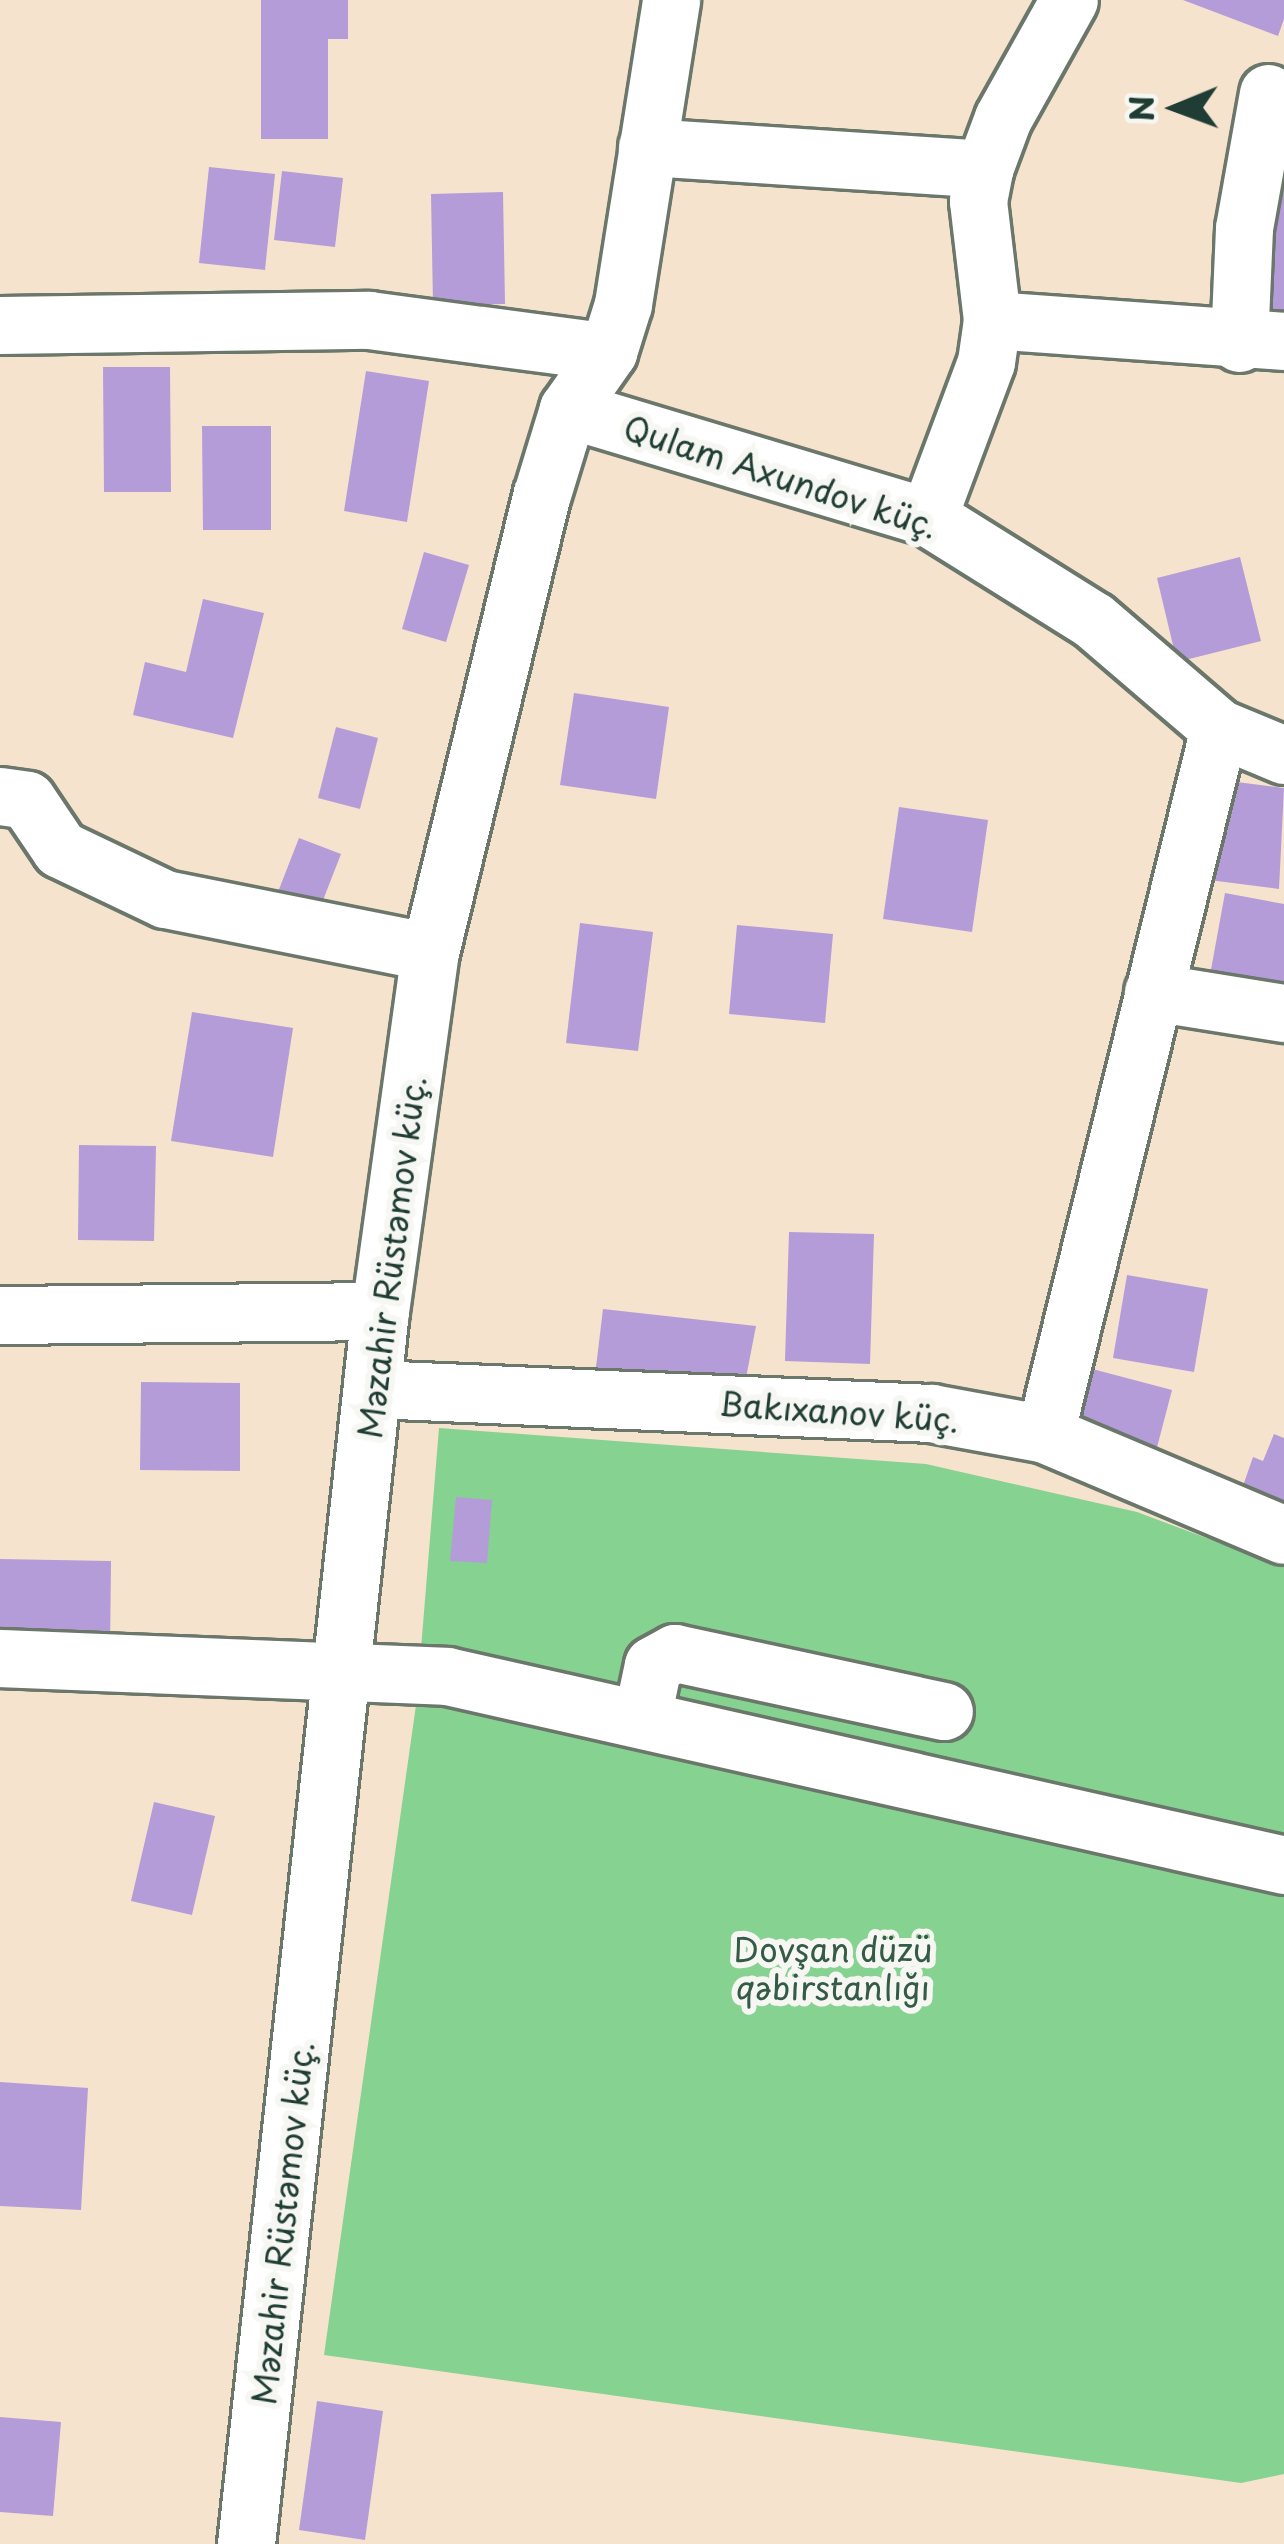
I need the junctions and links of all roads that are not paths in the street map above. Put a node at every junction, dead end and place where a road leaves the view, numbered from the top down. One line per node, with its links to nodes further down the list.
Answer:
1 (671, 0): 4 (street, Məzahir Rüstəmov küç.)
2 (1069, 0): 5 (street)
3 (1268, 93): 8 (street)
4 (647, 147): 5 (street); 9 (street, Məzahir Rüstəmov küç.)
5 (984, 169): 6 (street)
6 (992, 320): 8 (street); 11 (street)
7 (0, 325): 9 (street)
8 (1262, 342)
9 (608, 352): 10 (street, Məzahir Rüstəmov küç.)
10 (568, 409): 11 (street, Qulam Axundov küç.); 15 (street, Məzahir Rüstəmov küç.)
11 (928, 517): 12 (street, Qulam Axundov küç.)
12 (1219, 728): 13 (street, Qulam Axundov küç.); 16 (street)
13 (1284, 755)
14 (0, 796): 15 (street)
15 (430, 952): 18 (street, Məzahir Rüstəmov küç.)
16 (1153, 992): 17 (street); 21 (street)
17 (1284, 1013)
18 (380, 1311): 19 (street); 20 (street, Məzahir Rüstəmov küç.)
19 (0, 1315)
20 (373, 1389): 21 (street, Bakıxanov küç.); 24 (street, Məzahir Rüstəmov küç.)
21 (1045, 1434): 22 (street, Bakıxanov küç.)
22 (1284, 1534)
23 (0, 1658): 24 (street)
24 (344, 1666): 26 (street); 28 (street, Məzahir Rüstəmov küç.)
25 (944, 1711): 26 (street)
26 (642, 1717): 27 (street)
27 (1284, 1865)
28 (246, 2544)

